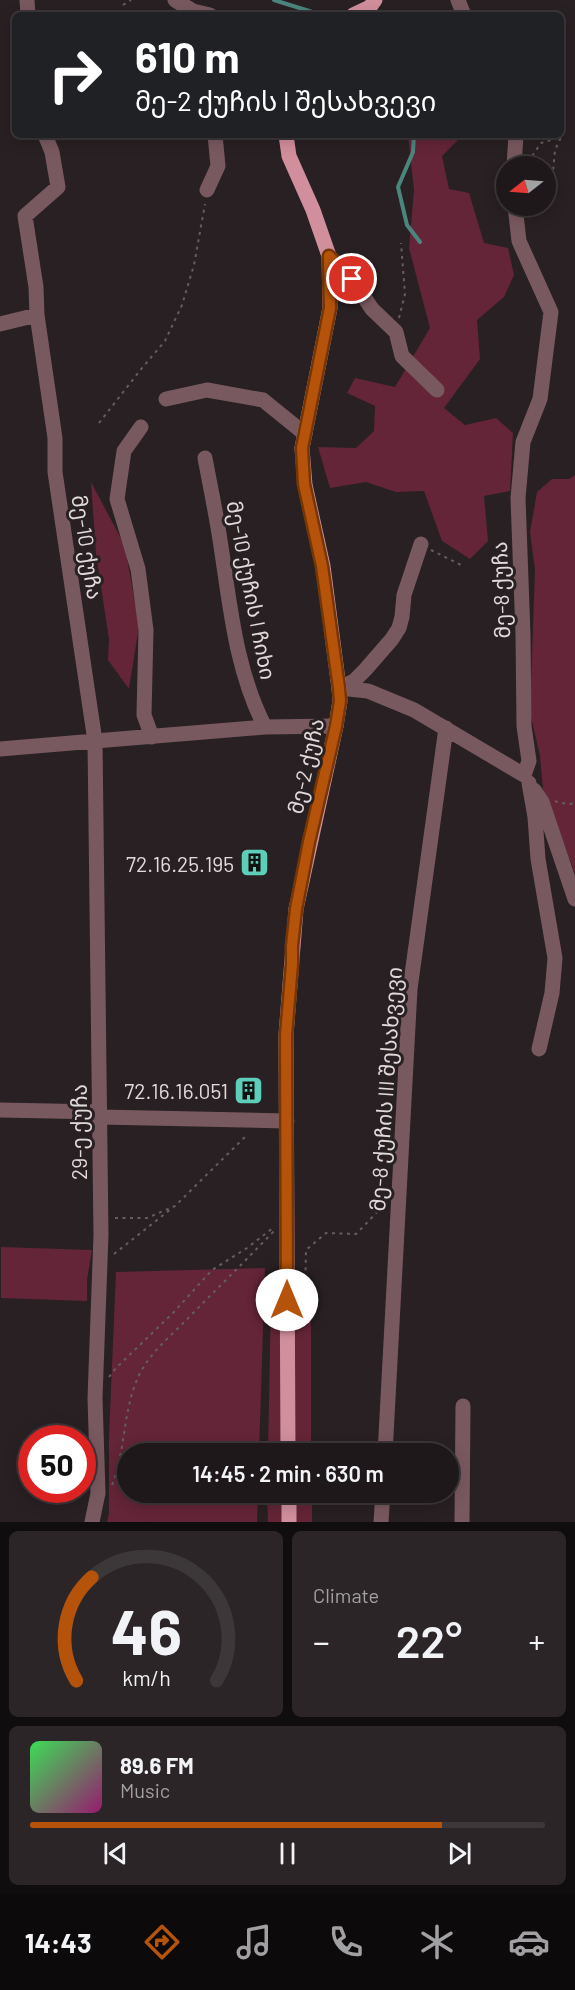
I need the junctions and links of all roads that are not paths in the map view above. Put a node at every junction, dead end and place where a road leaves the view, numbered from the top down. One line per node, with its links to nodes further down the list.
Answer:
1 (175, 0): 3 (street)
2 (375, 0): 4 (main road)
3 (191, 12)
4 (359, 12)
5 (46, 138): 13 (street, მე-10 ქუჩა)
6 (215, 138): 10 (street)
7 (286, 138): 12 (main road, მე-2 ქუჩა)
8 (516, 138): 9 (street)
9 (515, 156)
10 (207, 190)
11 (516, 216): 28 (street, მე-8 ქუჩა)
12 (329, 256): 15 (street); 18 (main road, მე-2 ქუჩა)
13 (37, 315): 14 (street); 26 (street, მე-10 ქუჩა)
14 (0, 324)
15 (437, 390)
16 (166, 399): 18 (street)
17 (141, 427): 25 (street)
18 (305, 434): 21 (main road, მე-2 ქუჩა)
19 (205, 458): 23 (street, მე-10 ქუჩის I ჩიხი)
20 (421, 544): 21 (street)
21 (339, 688): 22 (main road, მე-2 ქუჩა); 24 (street)
22 (336, 726): 23 (street); 33 (main road, მე-2 ქუჩა)
23 (265, 727): 25 (street)
24 (446, 728): 28 (street); 36 (street, მე-8 ქუჩის III შესახვევი)
25 (152, 737): 26 (street)
26 (95, 741): 27 (street); 32 (street, 29-ე ქუჩა)
27 (0, 749)
28 (527, 779): 29 (street); 30 (street, მე-8 ქუჩა)
29 (575, 899)
30 (539, 1049)
31 (0, 1110): 32 (street)
32 (100, 1115): 33 (street); 39 (street, 29-ე ქუჩა)
33 (287, 1121): 35 (main road, მე-2 ქუჩა)
34 (463, 1406): 42 (street)
35 (288, 1443)
36 (386, 1443)
37 (289, 1503): 40 (main road)
38 (382, 1503): 41 (street)
39 (92, 1522)
40 (289, 1522)
41 (381, 1522)
42 (462, 1522)

